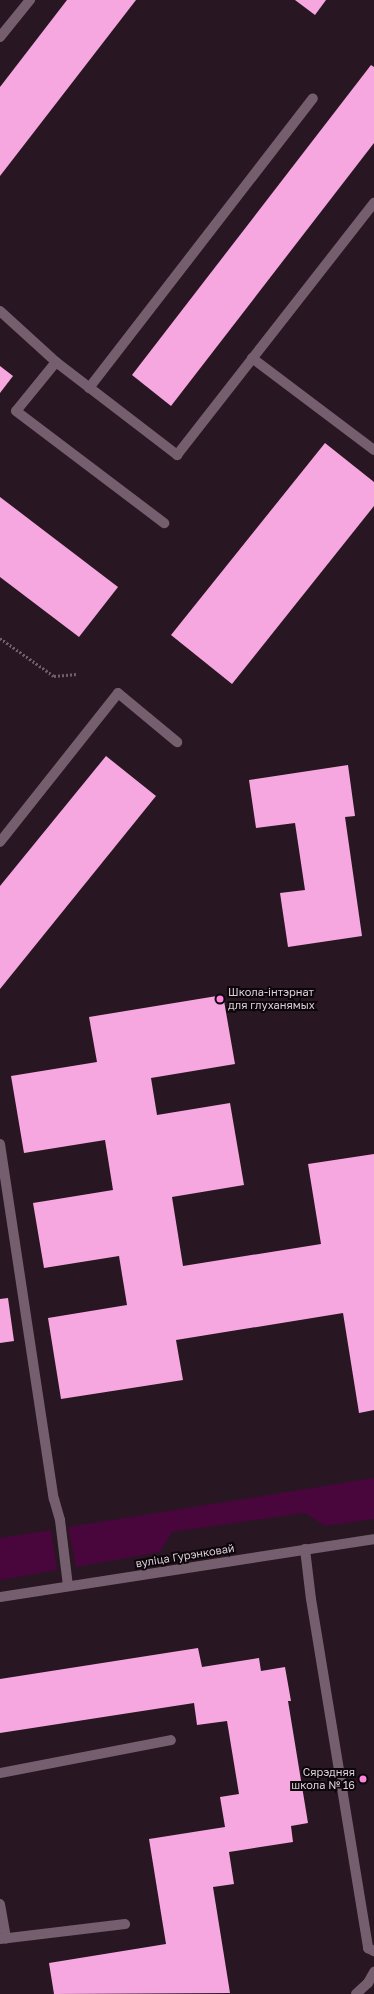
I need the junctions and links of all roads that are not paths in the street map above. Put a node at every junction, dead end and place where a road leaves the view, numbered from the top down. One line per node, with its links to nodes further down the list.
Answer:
1 (30, 0): 2 (street)
2 (0, 37)
3 (313, 98): 8 (street)
4 (374, 203): 6 (street)
5 (0, 312): 7 (street)
6 (252, 358): 8 (street); 9 (street)
7 (56, 362): 8 (street); 10 (street)
8 (89, 388)
9 (374, 450)
10 (164, 523)
11 (177, 742): 12 (street)
12 (0, 842)
13 (0, 1144): 16 (street)
14 (374, 1539): 15 (street, вуліца Гурэнковай)
15 (305, 1549): 16 (street, вуліца Гурэнковай); 23 (street)
16 (68, 1586): 17 (street, вуліца Гурэнковай)
17 (0, 1597)
18 (171, 1740): 19 (street)
19 (0, 1773)
20 (0, 1904): 22 (street)
21 (125, 1924): 22 (street)
22 (3, 1938)
23 (374, 1951)
24 (374, 1972): 25 (street)
25 (356, 1994)

